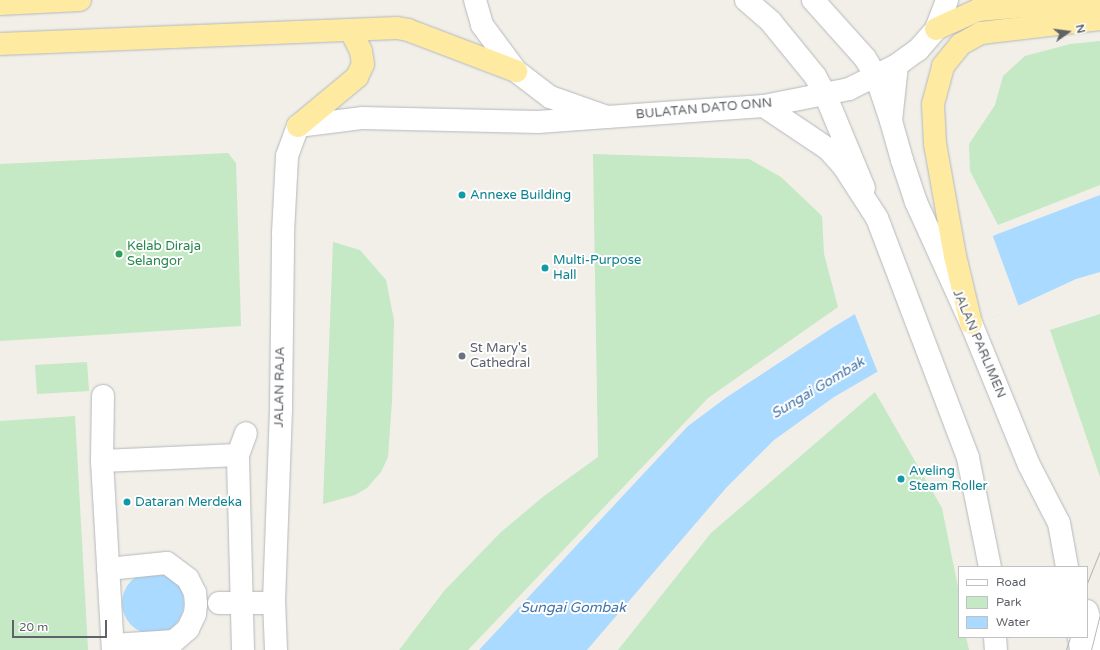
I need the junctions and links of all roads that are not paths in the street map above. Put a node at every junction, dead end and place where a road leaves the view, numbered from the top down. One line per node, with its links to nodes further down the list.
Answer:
1 (80, 0): 7 (highway)
2 (475, 0): 14 (street, BULATAN DATO ONN)
3 (746, 0): 15 (street)
4 (813, 0): 13 (street, JALAN PARLIMEN)
5 (947, 0): 9 (street, BULATAN DATO ONN)
6 (1097, 0): 9 (highway)
7 (0, 4)
8 (1100, 18): 21 (highway)
9 (936, 29): 12 (street, BULATAN DATO ONN)
10 (351, 31): 11 (highway); 14 (highway); 19 (highway)
11 (0, 44)
12 (897, 65): 13 (street, BULATAN DATO ONN); 18 (street, JALAN PARLIMEN)
13 (870, 67): 15 (street, BULATAN DATO ONN); 18 (street, JALAN PARLIMEN)
14 (516, 71): 17 (street, BULATAN DATO ONN)
15 (820, 85): 16 (street, BULATAN DATO ONN); 20 (street)
16 (764, 106): 17 (street, BULATAN DATO ONN); 20 (street)
17 (607, 117): 19 (street)
18 (891, 121): 21 (street, JALAN PARLIMEN)
19 (298, 126): 33 (street, JALAN RAJA)
20 (877, 218): 27 (street)
21 (971, 323): 26 (street, JALAN PARLIMEN)
22 (103, 396): 25 (street)
23 (246, 433): 24 (street)
24 (238, 455): 25 (street); 32 (street)
25 (102, 461): 30 (street)
26 (1059, 523): 28 (street, JALAN PARLIMEN); 29 (street)
27 (990, 566)
28 (1067, 566)
29 (1073, 566)
30 (108, 569): 38 (street); 38 (street)
31 (219, 603): 32 (street)
32 (242, 603): 33 (street); 39 (street)
33 (274, 603): 40 (street, JALAN RAJA)
34 (1088, 615): 44 (street)
35 (987, 638): 41 (street)
36 (996, 638): 42 (street)
37 (1079, 638): 43 (street)
38 (113, 648)
39 (243, 650)
40 (276, 650)
41 (985, 650)
42 (996, 650)
43 (1081, 650)
44 (1099, 650)

